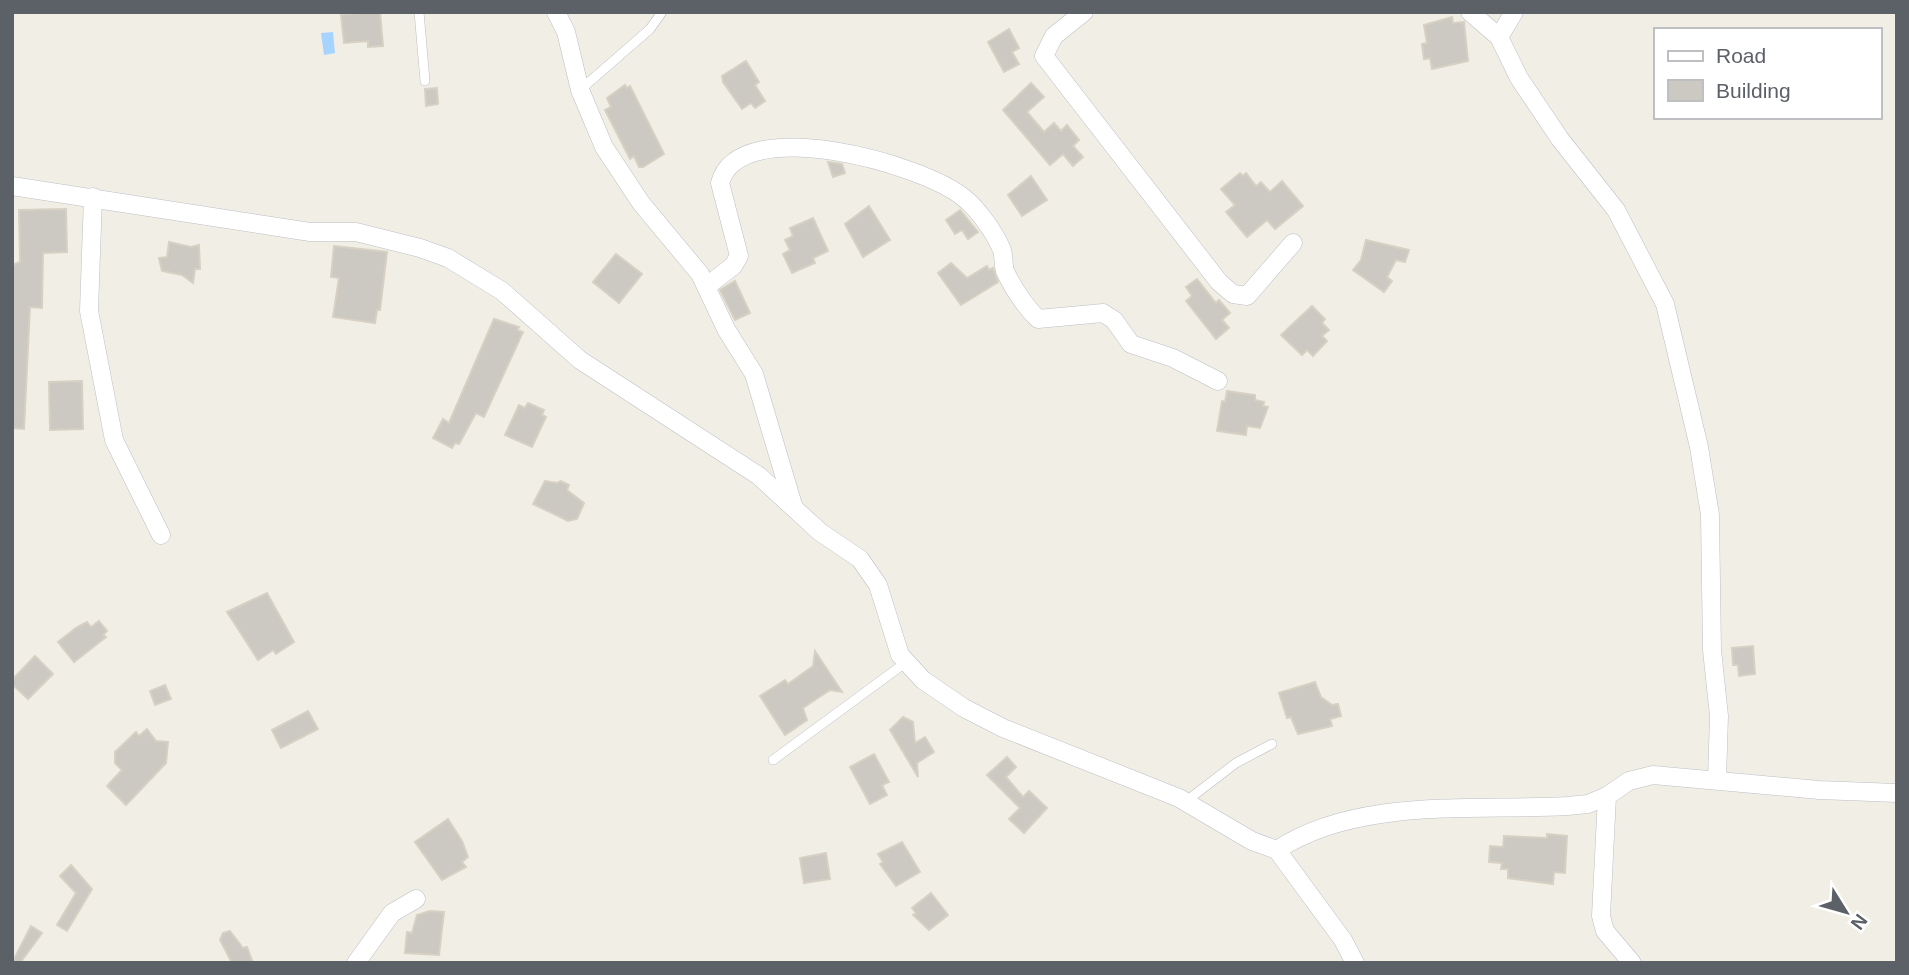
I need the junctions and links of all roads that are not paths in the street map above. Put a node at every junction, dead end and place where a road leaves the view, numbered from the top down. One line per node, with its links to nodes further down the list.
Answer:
1 (419, 12): 8 (lane)
2 (556, 12): 9 (street)
3 (662, 12): 9 (lane)
4 (1084, 12): 12 (street)
5 (1471, 12): 7 (street)
6 (1514, 12): 7 (street)
7 (1499, 37): 20 (street)
8 (425, 81)
9 (580, 90): 13 (street)
10 (12, 186): 11 (street)
11 (93, 197): 15 (street); 16 (street)
12 (1293, 243)
13 (707, 286): 14 (street); 15 (street)
14 (1218, 381)
15 (793, 505): 17 (street)
16 (161, 536)
17 (905, 663): 19 (lane); 23 (street)
18 (1272, 744): 23 (lane)
19 (774, 760)
20 (1717, 779): 21 (street); 22 (street)
21 (1897, 793)
22 (1607, 796): 24 (street); 28 (street)
23 (1185, 802): 24 (street)
24 (1277, 850): 27 (street)
25 (416, 899): 26 (street)
26 (356, 963)
27 (1355, 963)
28 (1632, 963)

